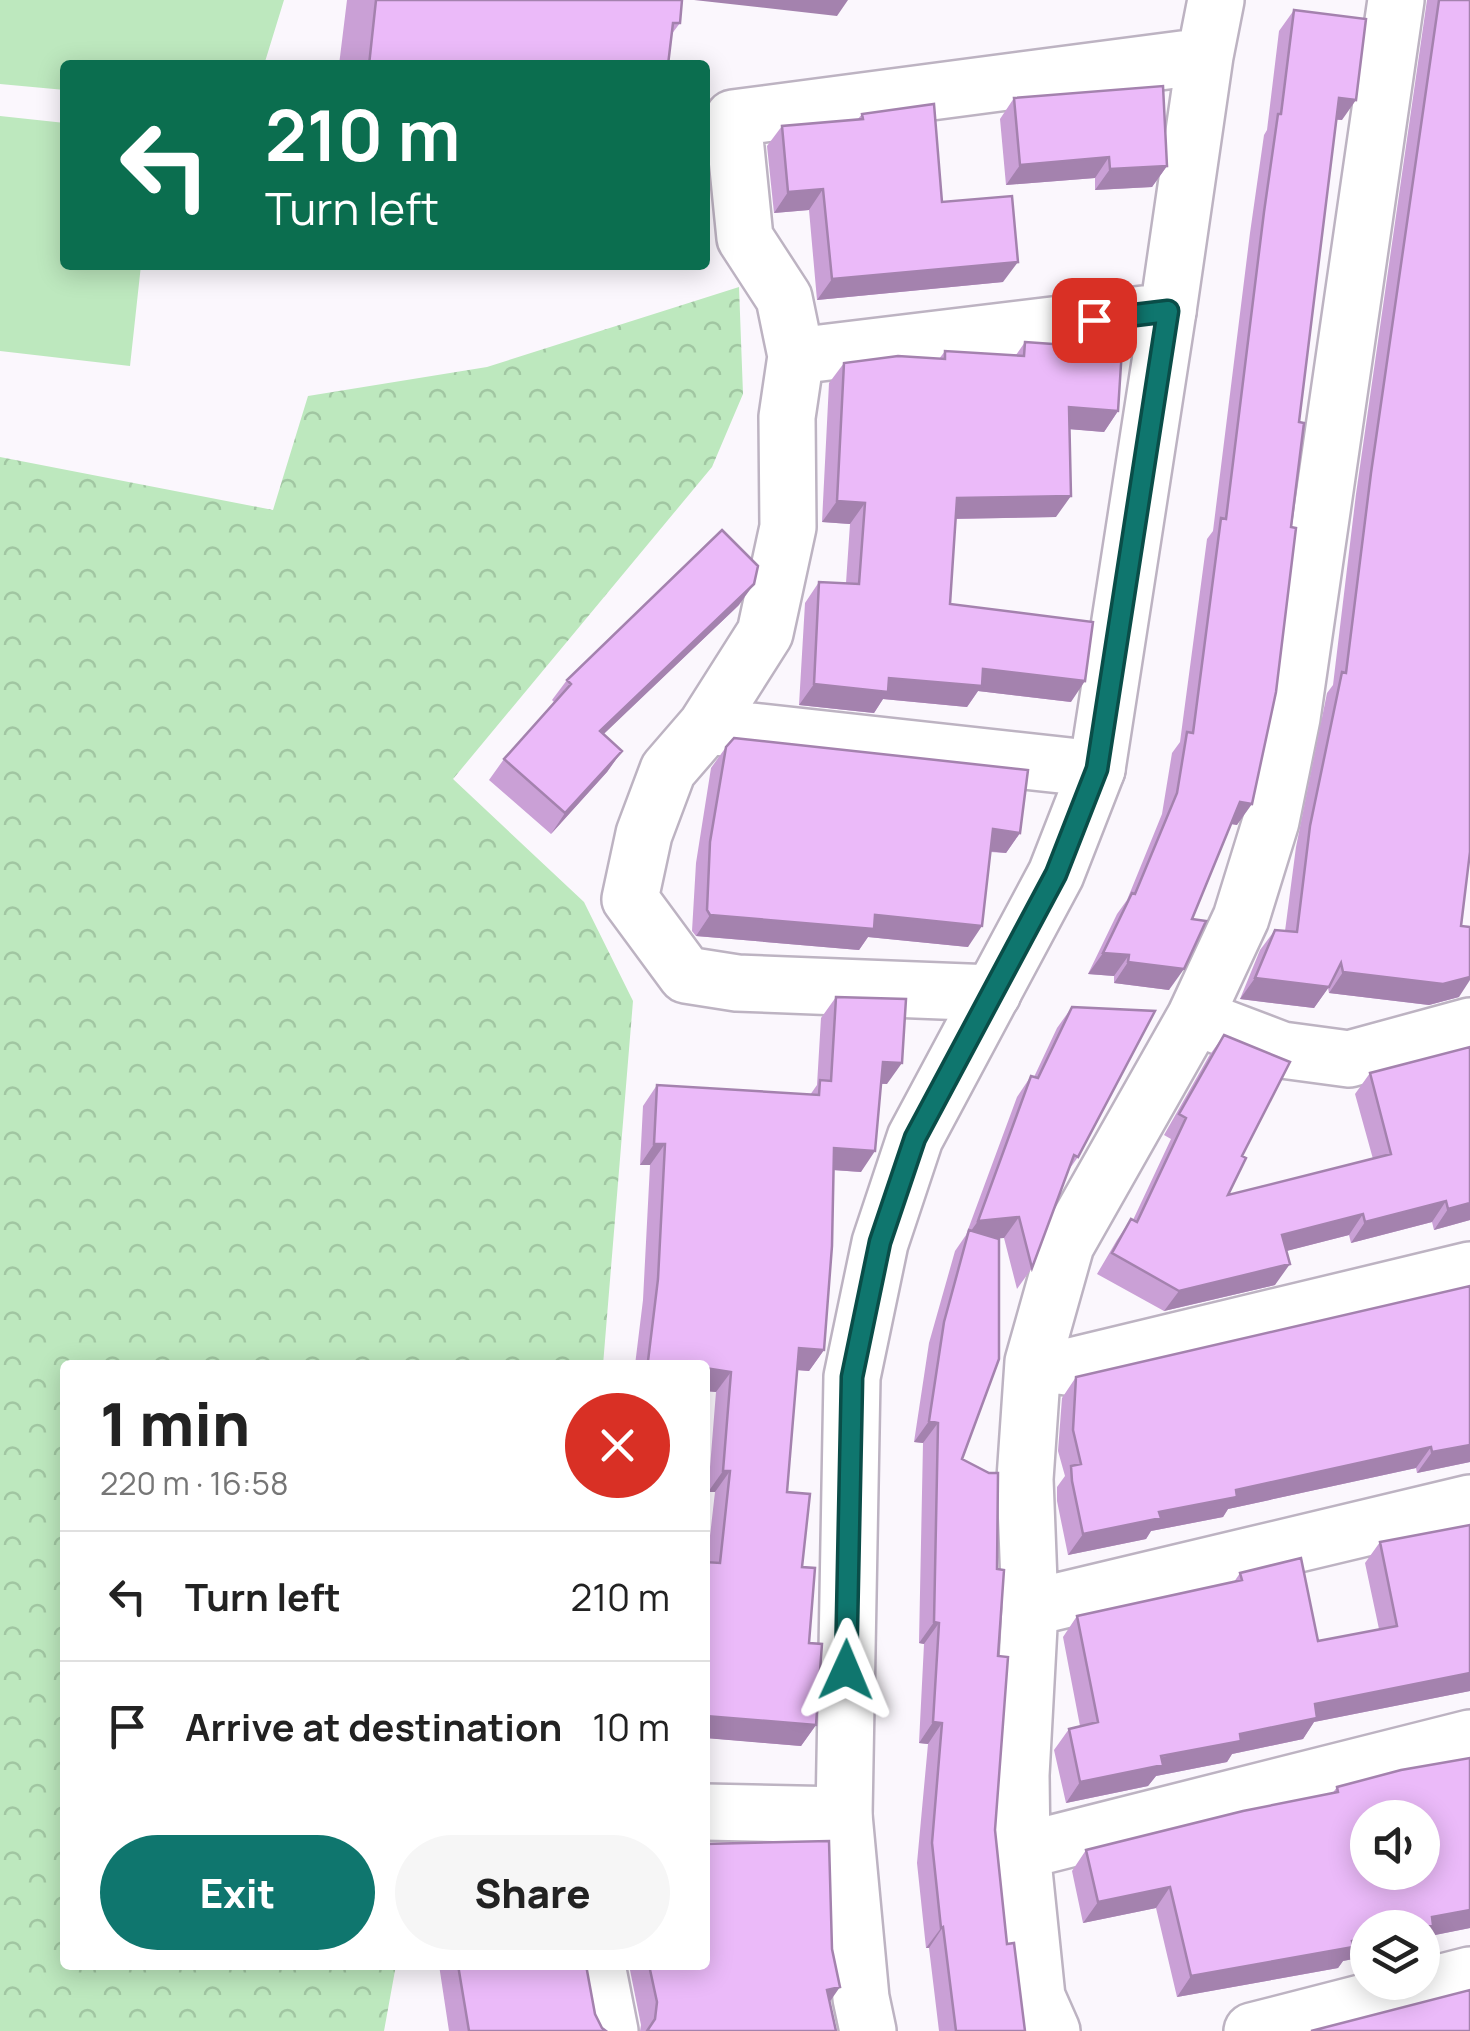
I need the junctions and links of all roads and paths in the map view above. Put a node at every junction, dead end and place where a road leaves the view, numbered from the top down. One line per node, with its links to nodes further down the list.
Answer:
1 (1216, 0): 3 (street)
2 (1396, 0): 9 (street)
3 (1205, 56): 4 (street); 5 (street)
4 (1168, 311): 5 (street); 7 (street)
5 (796, 356): 6 (street)
6 (706, 726): 7 (street); 8 (street)
7 (1097, 769): 8 (street)
8 (993, 993): 17 (street)
9 (1195, 1016): 10 (street); 12 (street)
10 (1470, 1026)
11 (1470, 1270): 12 (street)
12 (1033, 1362): 14 (street)
13 (1470, 1503): 14 (street)
14 (1030, 1608): 18 (street)
15 (1470, 1738): 18 (street)
16 (710, 1812): 17 (street)
17 (844, 1815): 22 (street)
18 (1022, 1851): 23 (street)
19 (598, 1970): 21 (street)
20 (1470, 1975): 24 (street)
21 (610, 2031)
22 (868, 2031)
23 (1052, 2031)
24 (1252, 2031)

